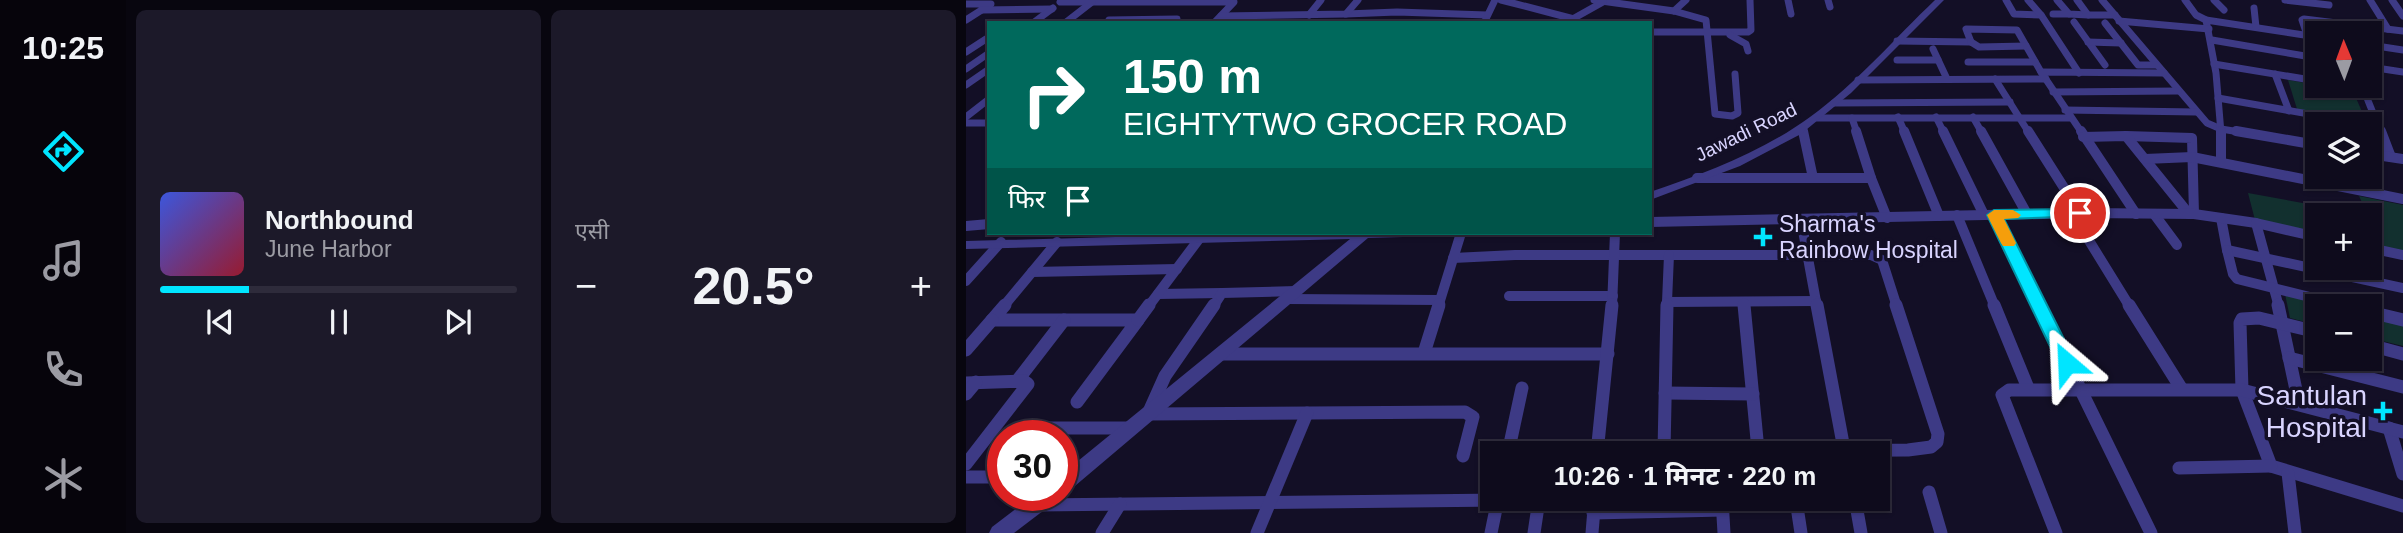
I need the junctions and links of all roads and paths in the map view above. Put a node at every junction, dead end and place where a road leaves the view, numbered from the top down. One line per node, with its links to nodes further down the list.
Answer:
1 (1321, 0): 41 (street)
2 (1358, 0): 37 (street)
3 (1495, 0): 48 (street)
4 (1501, 0): 58 (street)
5 (1594, 0): 27 (street)
6 (1686, 0): 36 (street)
7 (1750, 0): 71 (street)
8 (1788, 0): 38 (street)
9 (1940, 0): 76 (street, Jawadi Road)
10 (2006, 0): 42 (street)
11 (2028, 0): 42 (street)
12 (2057, 0): 45 (street)
13 (2077, 0): 43 (street)
14 (2102, 0): 46 (street)
15 (2185, 0): 62 (street)
16 (2214, 0): 32 (street)
17 (2285, 0): 28 (street)
18 (2370, 0): 67 (street)
19 (2390, 0): 33 (street)
20 (1061, 1): 23 (street); 31 (street)
21 (1236, 1): 26 (street); 44 (street)
22 (995, 2): 29 (street); 34 (street)
23 (1092, 2): 24 (street); 51 (street)
24 (1131, 2): 25 (street); 52 (street)
25 (1164, 2): 26 (street); 47 (street)
26 (1196, 2): 53 (street)
27 (1603, 2): 36 (street); 58 (street)
28 (2327, 3): 60 (street)
29 (966, 4)
30 (2254, 8): 64 (street)
31 (1052, 9): 34 (street); 50 (street)
32 (2224, 9)
33 (2402, 9)
34 (982, 10): 49 (street)
35 (1406, 12): 37 (street); 48 (street); 57 (street)
36 (1677, 12): 69 (street); 70 (street)
37 (1346, 14): 41 (street)
38 (1791, 14)
39 (2053, 14): 45 (street)
40 (1292, 15): 41 (street); 44 (street); 55 (street)
41 (1311, 15): 56 (street)
42 (2040, 15): 100 (street)
43 (2088, 15): 45 (street); 46 (street)
44 (1221, 16): 54 (street)
45 (2071, 18): 78 (street)
46 (2117, 18): 62 (street); 95 (street)
47 (1145, 19): 52 (street); 53 (street)
48 (1485, 19)
49 (966, 20)
50 (1036, 21)
51 (1068, 21)
52 (1107, 21)
53 (1175, 21)
54 (1216, 21)
55 (1287, 21)
56 (1306, 21)
57 (1399, 21)
58 (1570, 21)
59 (2328, 21): 66 (street)
60 (2339, 21)
61 (2105, 23): 79 (street)
62 (2207, 24): 63 (street); 75 (street)
63 (2240, 25): 64 (street); 81 (street)
64 (2256, 27): 72 (street)
65 (2382, 28): 67 (street)
66 (2305, 29)
67 (2388, 29): 68 (street)
68 (2403, 31)
69 (1654, 32): 70 (street)
70 (1709, 33): 71 (street); 112 (street)
71 (1727, 34): 85 (street)
72 (2305, 35)
73 (966, 39): 74 (street)
74 (987, 39): 86 (street)
75 (2212, 40): 81 (street); 93 (street)
76 (1897, 41): 77 (street); 108 (street, Jawadi Road)
77 (1971, 42): 80 (street); 80 (street)
78 (2088, 42): 79 (street); 94 (street)
79 (2121, 43): 95 (street)
80 (2026, 46): 92 (street)
81 (2242, 46): 88 (street)
82 (2382, 47): 84 (street)
83 (1933, 49): 90 (street)
84 (2403, 50)
85 (1748, 51)
86 (966, 52)
87 (987, 55): 96 (street)
88 (2305, 56)
89 (1898, 60): 90 (street)
90 (1938, 60): 105 (street)
91 (1968, 62): 92 (street)
92 (2035, 62): 104 (street)
93 (2214, 64): 103 (street); 114 (street)
94 (2105, 65)
95 (2157, 65): 101 (street)
96 (966, 69)
97 (2382, 69): 99 (street)
98 (987, 70): 109 (street)
99 (2403, 72)
100 (2079, 73): 101 (street); 104 (street)
101 (2164, 73): 111 (street)
102 (1735, 74): 110 (street)
103 (2275, 74): 107 (street); 118 (street)
104 (2043, 76): 106 (street); 113 (street)
105 (1947, 79): 106 (street); 108 (street)
106 (1994, 79): 116 (street)
107 (2305, 79)
108 (1858, 80): 117 (street, Jawadi Road)
109 (966, 85)
110 (1737, 91): 112 (street); 112 (street)
111 (2178, 91): 113 (street); 119 (street)
112 (1713, 92)
113 (2053, 92): 120 (street)
114 (2218, 98): 118 (street); 132 (street)
115 (987, 102): 122 (street)
116 (2010, 102): 117 (street); 126 (street)
117 (1834, 103): 127 (street, Jawadi Road)
118 (2289, 111): 121 (street)
119 (2196, 112): 120 (street); 132 (street)
120 (2067, 114): 126 (street); 134 (street)
121 (2305, 114)
122 (966, 117)
123 (1898, 117): 124 (street); 128 (street); 155 (street)
124 (1937, 117): 125 (street); 154 (street)
125 (1973, 117): 126 (street); 149 (street)
126 (2020, 117): 148 (street)
127 (1816, 118): 128 (street); 131 (street, Jawadi Road)
128 (1852, 118): 145 (street)
129 (966, 123): 130 (street)
130 (987, 123)
131 (1802, 128): 143 (street, Jawadi Road); 144 (street)
132 (2221, 129): 135 (street); 142 (street)
133 (2126, 136): 134 (street); 138 (street); 140 (street)
134 (2082, 137): 150 (street)
135 (2305, 143)
136 (2382, 143): 139 (street)
137 (2382, 155): 139 (street)
138 (2192, 157): 140 (street); 142 (street); 152 (street)
139 (2391, 157): 141 (street)
140 (2145, 159): 152 (street)
141 (2403, 159)
142 (2221, 162): 147 (street)
143 (1697, 178): 144 (street); 146 (street, Jawadi Road)
144 (1813, 178): 145 (street)
145 (1871, 178): 156 (street)
146 (1652, 195)
147 (2403, 199)
148 (2076, 213): 149 (street); 150 (street); 217 (street)
149 (2027, 214): 154 (street)
150 (2136, 214): 151 (street)
151 (2154, 214): 152 (street); 173 (street)
152 (2191, 214): 157 (street)
153 (1957, 215): 154 (street); 155 (street); 215 (street)
154 (1989, 215): 216 (street)
155 (1939, 216): 156 (street)
156 (1887, 218): 158 (street)
157 (2221, 218): 160 (street); 174 (street)
158 (1801, 220): 159 (street); 178 (street)
159 (1652, 222)
160 (2256, 223): 163 (street); 181 (street)
161 (987, 224): 162 (street)
162 (966, 226)
163 (2305, 234)
164 (1295, 235): 169 (street)
165 (1363, 235): 189 (street)
166 (1460, 235): 180 (street)
167 (1615, 235): 176 (street)
168 (1019, 237): 170 (street); 171 (street)
169 (1199, 239): 171 (street); 182 (street)
170 (1001, 242): 172 (street); 184 (street)
171 (1058, 242): 183 (street)
172 (966, 245)
173 (2177, 246)
174 (2227, 250): 181 (street); 186 (street)
175 (2382, 251): 179 (street)
176 (1616, 255): 177 (street); 180 (street); 191 (street)
177 (1669, 255): 178 (street); 195 (street)
178 (1807, 255): 194 (street); 234 (street)
179 (2403, 256)
180 (1453, 258): 193 (street)
181 (2264, 258): 185 (street); 186 (street)
182 (1177, 269): 183 (street); 187 (street)
183 (1032, 272): 198 (street)
184 (966, 281)
185 (2403, 288)
186 (2273, 289): 192 (street); 202 (street)
187 (1158, 293): 188 (street); 200 (street)
188 (1222, 293): 189 (street); 225 (street)
189 (1291, 295): 193 (street); 207 (street)
190 (1509, 296): 191 (street)
191 (1613, 296): 208 (street)
192 (2305, 296)
193 (1439, 300): 206 (street)
194 (1816, 301): 196 (street); 233 (street)
195 (1667, 302): 196 (street); 219 (street)
196 (1744, 302): 221 (street)
197 (2382, 315): 201 (street)
198 (992, 320): 199 (street); 205 (street)
199 (1064, 320): 200 (street); 211 (street)
200 (1138, 320): 222 (street)
201 (2403, 320)
202 (2283, 323): 203 (street); 210 (street); 218 (street)
203 (2305, 329)
204 (2382, 348): 209 (street)
205 (966, 350)
206 (1424, 353): 207 (street); 208 (street)
207 (1220, 354): 225 (street)
208 (1608, 354): 230 (street)
209 (2403, 354)
210 (2289, 358): 213 (street); 223 (street)
211 (1017, 381): 212 (street); 236 (street)
212 (971, 382): 220 (street)
213 (2403, 387)
214 (1522, 388): 229 (street)
215 (2028, 388): 216 (street); 267 (street)
216 (2079, 388): 217 (street); 268 (street)
217 (2181, 388): 218 (street)
218 (2242, 390): 223 (street); 237 (street)
219 (1665, 393): 221 (street); 231 (street)
220 (966, 394)
221 (1753, 394): 232 (street)
222 (1077, 402)
223 (2299, 404): 228 (street)
224 (1307, 413): 225 (street); 235 (street); 247 (street)
225 (1148, 414): 227 (street)
226 (1078, 428): 227 (street)
227 (1130, 428): 239 (street)
228 (2396, 430): 241 (street)
229 (1511, 441)
230 (1598, 441)
231 (1664, 441)
232 (1757, 441)
233 (1842, 441)
234 (1890, 450)
235 (1463, 456)
236 (966, 464)
237 (2271, 466): 238 (street); 240 (street)
238 (2179, 468)
239 (1078, 469)
240 (2288, 473): 249 (street); 269 (street)
241 (2403, 474)
242 (966, 477): 243 (street)
243 (987, 477)
244 (1929, 492): 266 (street)
245 (1480, 500): 247 (street)
246 (1078, 502): 248 (street)
247 (1270, 502): 248 (street); 259 (street)
248 (1120, 504): 258 (street)
249 (2403, 506)
250 (1028, 511): 257 (street)
251 (1496, 511): 260 (street)
252 (1537, 511): 261 (street)
253 (1594, 511): 262 (street)
254 (1723, 511): 263 (street)
255 (1798, 511): 264 (street)
256 (1857, 511): 265 (street)
257 (999, 533)
258 (1102, 533)
259 (1257, 533)
260 (1491, 533)
261 (1534, 533)
262 (1592, 533)
263 (1724, 533)
264 (1801, 533)
265 (1861, 533)
266 (1941, 533)
267 (2056, 533)
268 (2151, 533)
269 (2295, 533)

